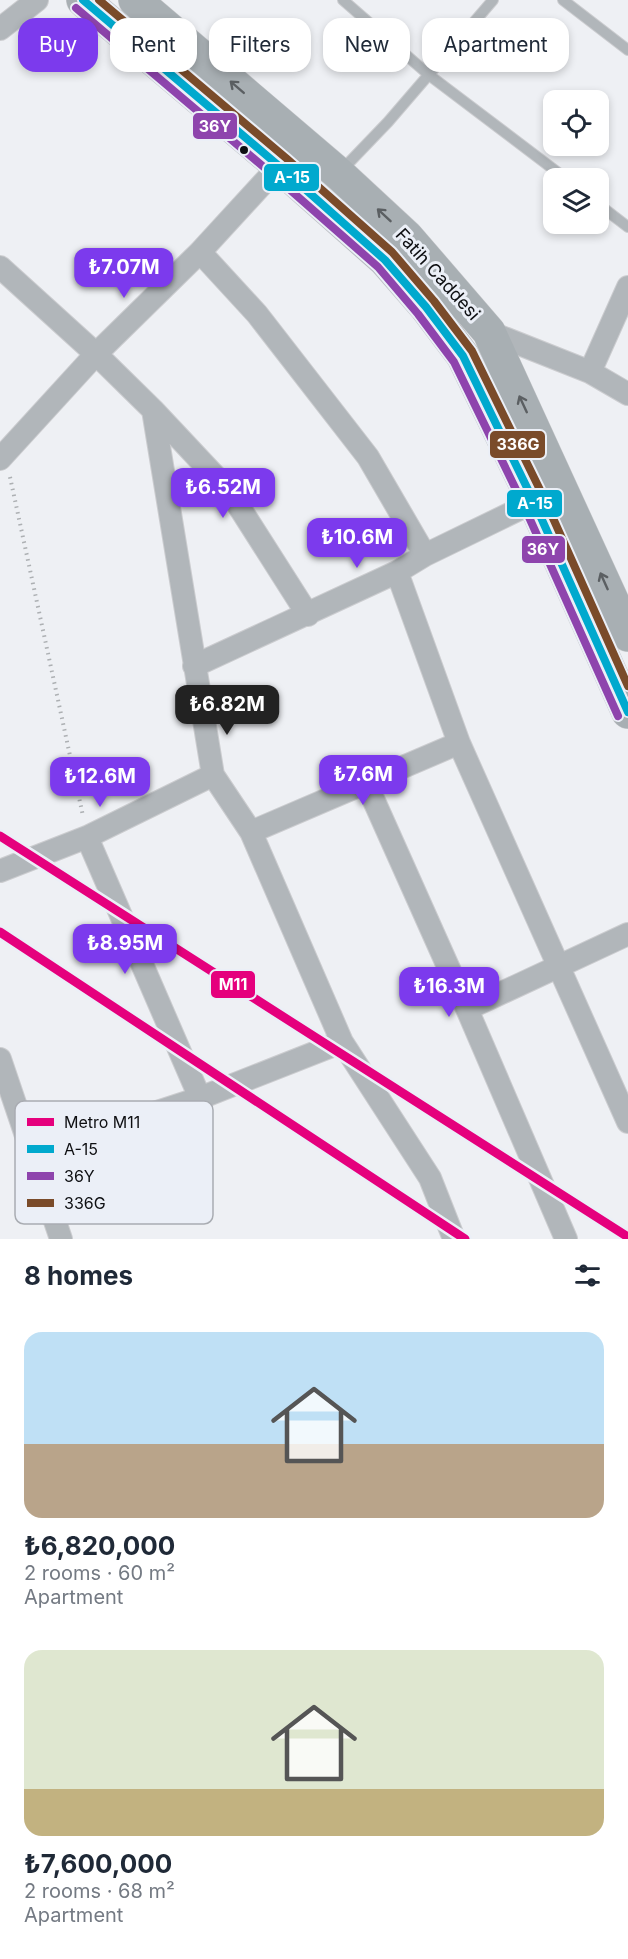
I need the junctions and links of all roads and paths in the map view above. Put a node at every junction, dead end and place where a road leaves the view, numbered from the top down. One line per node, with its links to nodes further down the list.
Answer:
1 (37, 0): 9 (street)
2 (82, 0): 8 (main road)
3 (135, 0): 7 (main road, Fatih Caddesi)
4 (343, 0): 13 (lane)
5 (493, 0): 13 (lane)
6 (563, 0): 10 (lane)
7 (156, 18)
8 (110, 24)
9 (0, 29)
10 (628, 50)
11 (197, 53): 16 (main road, Fatih Caddesi, one-way to 11)
12 (167, 72): 14 (main road)
13 (429, 75): 15 (lane); 16 (lane)
14 (279, 166): 19 (street); 28 (main road)
15 (552, 168)
16 (339, 174): 22 (main road, Fatih Caddesi, one-way to 16)
17 (609, 212): 18 (lane)
18 (628, 227)
19 (200, 252): 23 (street); 29 (street)
20 (0, 267): 23 (street)
21 (628, 287): 24 (street)
22 (489, 332): 24 (street); 32 (main road, Fatih Caddesi, one-way to 22)
23 (96, 354): 26 (street); 27 (street)
24 (590, 372): 25 (street)
25 (628, 394)
26 (153, 410): 31 (street); 33 (street)
27 (2, 453): 39 (path)
28 (534, 502): 29 (street); 34 (main road)
29 (425, 555): 30 (street)
30 (397, 572): 31 (street); 35 (street)
31 (308, 615): 33 (street)
32 (628, 634)
33 (194, 666): 36 (street)
34 (628, 712)
35 (459, 743): 37 (street); 42 (street)
36 (213, 775): 38 (street); 39 (street)
37 (366, 783): 38 (street); 43 (street)
38 (251, 832): 44 (street)
39 (87, 837): 40 (street); 46 (street)
40 (0, 871)
41 (628, 934): 42 (street)
42 (559, 967): 43 (street); 49 (street)
43 (467, 1009): 53 (street)
44 (342, 1042): 46 (street); 52 (street)
45 (0, 1059): 48 (street)
46 (200, 1098): 47 (street)
47 (191, 1101)
48 (15, 1103)
49 (628, 1122)
50 (56, 1224): 51 (street)
51 (61, 1239)
52 (454, 1239)
53 (566, 1239)

